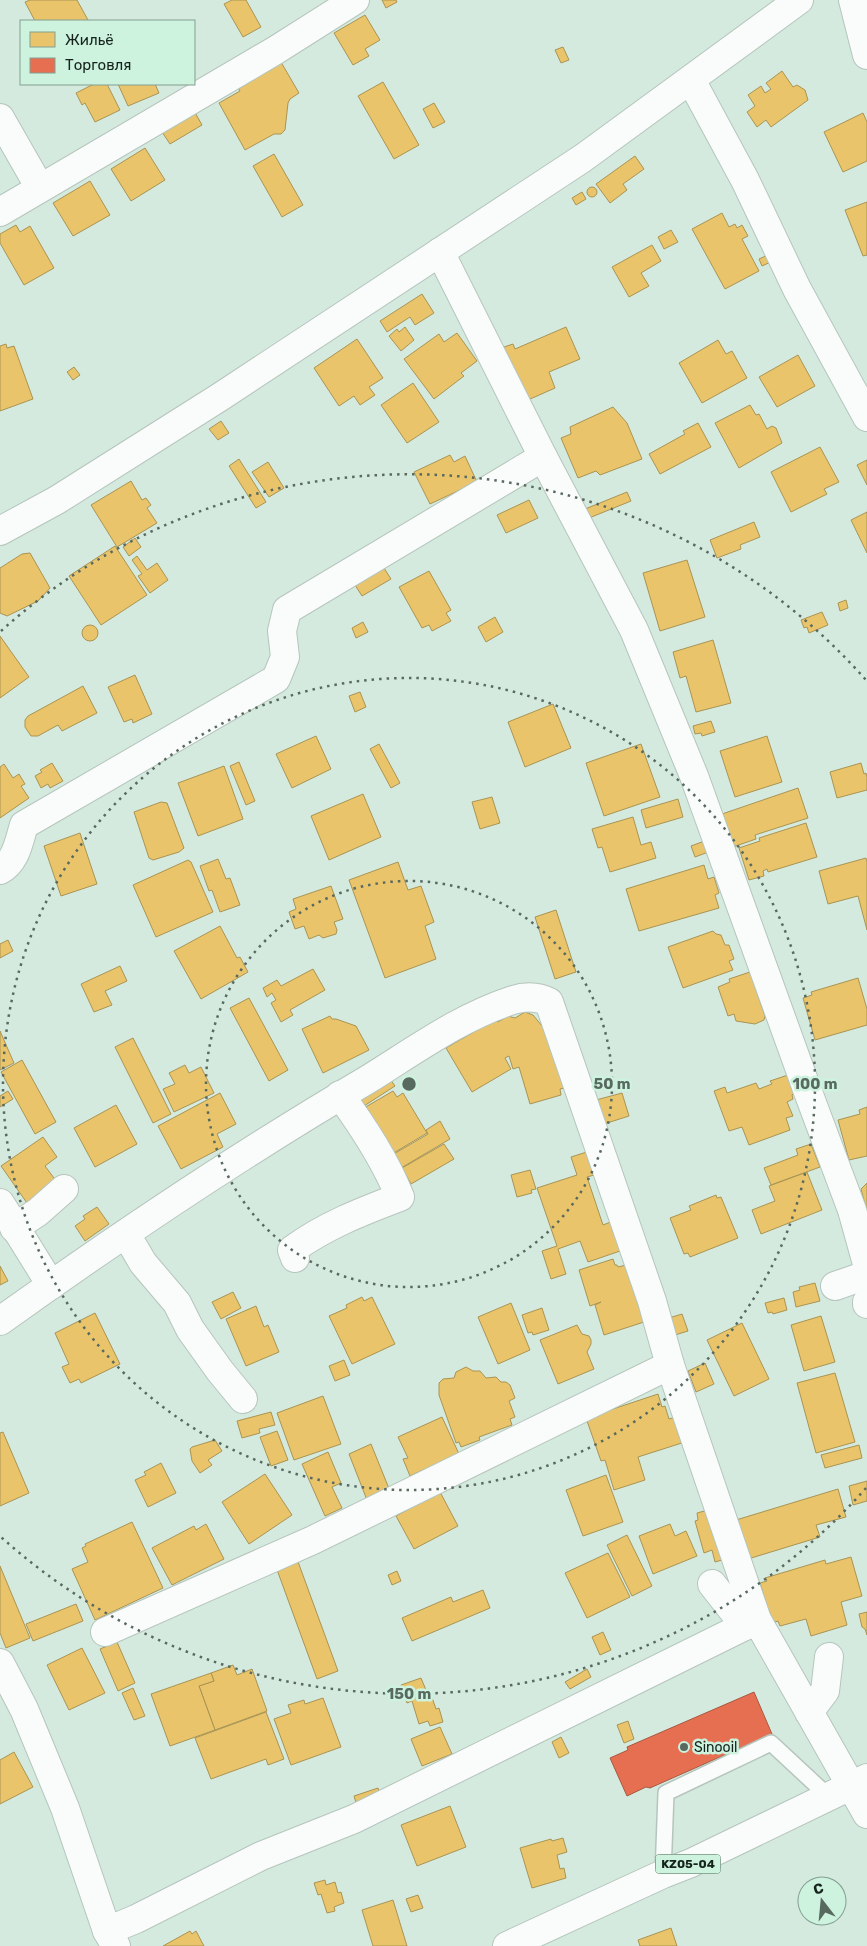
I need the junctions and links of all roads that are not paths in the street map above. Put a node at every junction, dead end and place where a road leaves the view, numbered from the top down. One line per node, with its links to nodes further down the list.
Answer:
1 (355, 0): 7 (street)
2 (800, 0): 5 (street)
3 (853, 0): 4 (street)
4 (867, 55)
5 (691, 80): 9 (street); 10 (street)
6 (0, 118): 7 (street)
7 (40, 188): 8 (street)
8 (0, 212)
9 (440, 252): 11 (street); 12 (street)
10 (867, 417)
11 (543, 456): 13 (street); 20 (street)
12 (0, 532)
13 (0, 870)
14 (340, 1095): 18 (street); 19 (street); 25 (street)
15 (64, 1189): 17 (street)
16 (0, 1203): 17 (street)
17 (14, 1228): 22 (street)
18 (126, 1234): 22 (street); 26 (street)
19 (295, 1258)
20 (867, 1264)
21 (867, 1275): 23 (street)
22 (51, 1285): 24 (street)
23 (835, 1286)
24 (0, 1321)
25 (670, 1365): 28 (street); 29 (street)
26 (243, 1399)
27 (712, 1584): 28 (street)
28 (751, 1623): 32 (street); 36 (street)
29 (105, 1632)
30 (829, 1657): 32 (street)
31 (0, 1663): 36 (street)
32 (809, 1712): 33 (street)
33 (848, 1787): 34 (street); 35 (street, KZ05-04); 35 (lane)
34 (867, 1814)
35 (663, 1874): 37 (street, KZ05-04)
36 (111, 1939)
37 (507, 1946)

